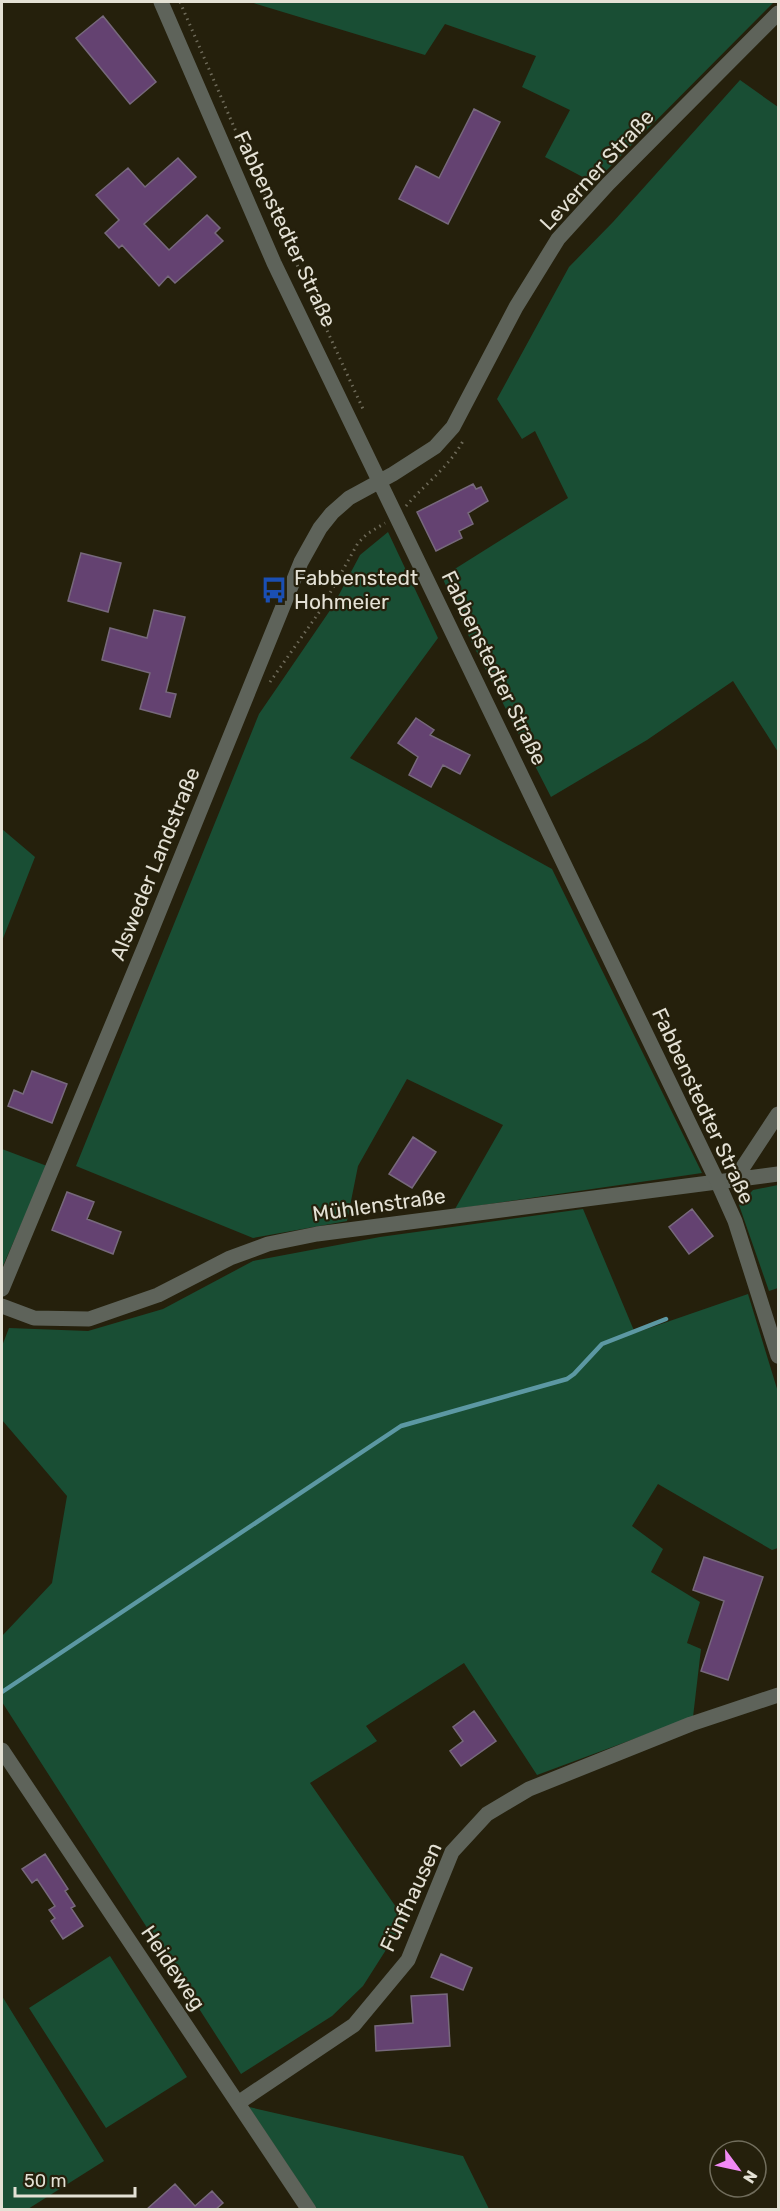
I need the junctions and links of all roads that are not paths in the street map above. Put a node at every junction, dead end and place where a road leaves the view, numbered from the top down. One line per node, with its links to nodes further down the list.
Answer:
1 (161, 2): 3 (street, Fabbenstedter Straße)
2 (778, 13): 3 (street, Leverner Straße)
3 (387, 478): 7 (street, Fabbenstedter Straße); 8 (street, Alsweder Landstraße)
4 (778, 1114): 6 (street)
5 (778, 1174): 6 (street, Mühlenstraße)
6 (741, 1180): 7 (street, Mühlenstraße)
7 (718, 1183): 9 (street, Mühlenstraße); 10 (street, Fabbenstedter Straße)
8 (2, 1289)
9 (2, 1306)
10 (778, 1356)
11 (778, 1695): 13 (street, Fünfhausen)
12 (2, 1750): 13 (street, Heideweg)
13 (238, 2103): 14 (street, Heideweg)
14 (309, 2210)

